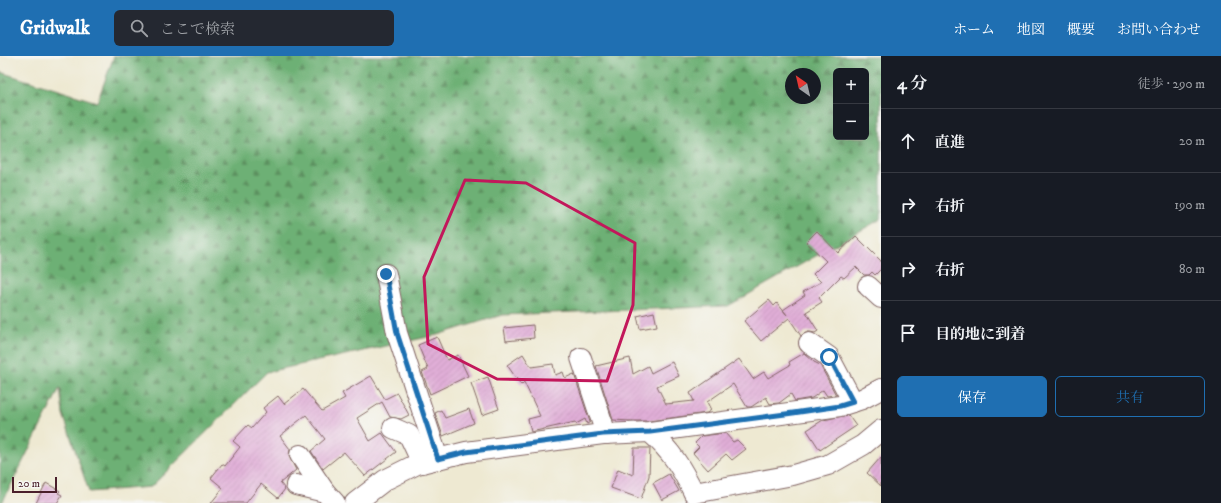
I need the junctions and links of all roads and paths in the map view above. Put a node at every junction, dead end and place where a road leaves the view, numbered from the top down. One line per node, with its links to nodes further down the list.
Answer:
1 (386, 274): 11 (street)
2 (809, 344): 5 (street)
3 (581, 358): 9 (street)
4 (881, 389): 5 (street)
5 (853, 402): 8 (street)
6 (393, 428): 11 (street)
7 (881, 430): 14 (street)
8 (650, 432): 9 (street); 14 (street)
9 (606, 434): 11 (street)
10 (300, 455): 13 (street)
11 (430, 461): 15 (street)
12 (296, 486): 13 (street)
13 (330, 498)
14 (692, 498)
15 (355, 503)

